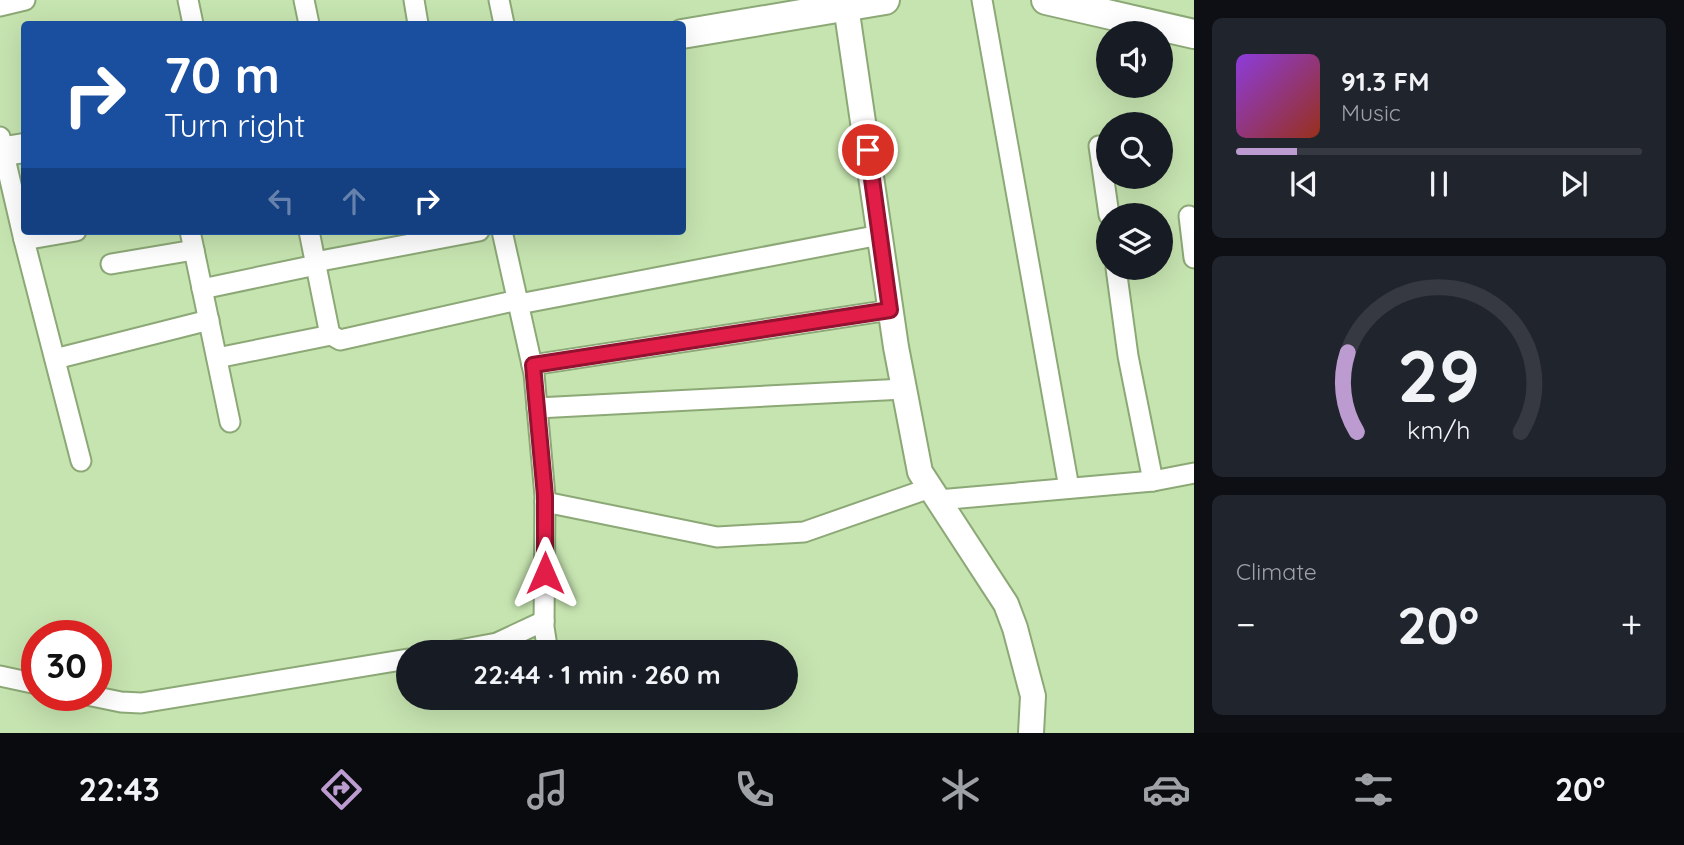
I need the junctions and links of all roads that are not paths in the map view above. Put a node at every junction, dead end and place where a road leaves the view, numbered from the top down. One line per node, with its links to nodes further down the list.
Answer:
1 (26, 0): 9 (street)
2 (188, 0): 11 (street)
3 (304, 0): 12 (street)
4 (414, 0): 13 (street)
5 (499, 0): 14 (street)
6 (885, 0): 10 (main road)
7 (982, 0): 46 (street)
8 (1046, 0): 16 (main road)
9 (0, 6)
10 (846, 6): 15 (main road); 25 (street)
11 (192, 21)
12 (308, 21)
13 (418, 21)
14 (503, 21)
15 (686, 33)
16 (1194, 34)
17 (7, 147): 19 (street)
18 (1188, 216): 28 (street)
19 (21, 224)
20 (23, 235): 26 (street)
21 (53, 235): 26 (street)
22 (310, 235): 29 (street)
23 (460, 235): 29 (street)
24 (503, 235): 33 (street)
25 (880, 235): 33 (street); 34 (street)
26 (24, 240): 38 (street)
27 (192, 241): 30 (street); 32 (street)
28 (1194, 258)
29 (316, 263): 32 (street); 36 (street)
30 (111, 264)
31 (1118, 280): 45 (street)
32 (202, 289): 35 (street)
33 (519, 302): 36 (street); 39 (street)
34 (890, 310): 39 (street); 40 (street)
35 (209, 320): 37 (street); 38 (street)
36 (331, 335): 37 (street)
37 (217, 358): 42 (street)
38 (55, 359): 43 (street)
39 (533, 365): 41 (street)
40 (904, 390): 41 (street); 47 (street)
41 (537, 408): 48 (street)
42 (230, 422)
43 (81, 461)
44 (1194, 473): 45 (street)
45 (1153, 481): 46 (street)
46 (1069, 488): 47 (street)
47 (934, 494): 48 (street); 56 (street)
48 (545, 502): 49 (street)
49 (544, 621): 50 (street); 51 (street)
50 (501, 640)
51 (546, 640)
52 (396, 661): 55 (street)
53 (0, 676): 54 (street)
54 (21, 681)
55 (112, 700)
56 (1031, 733)

